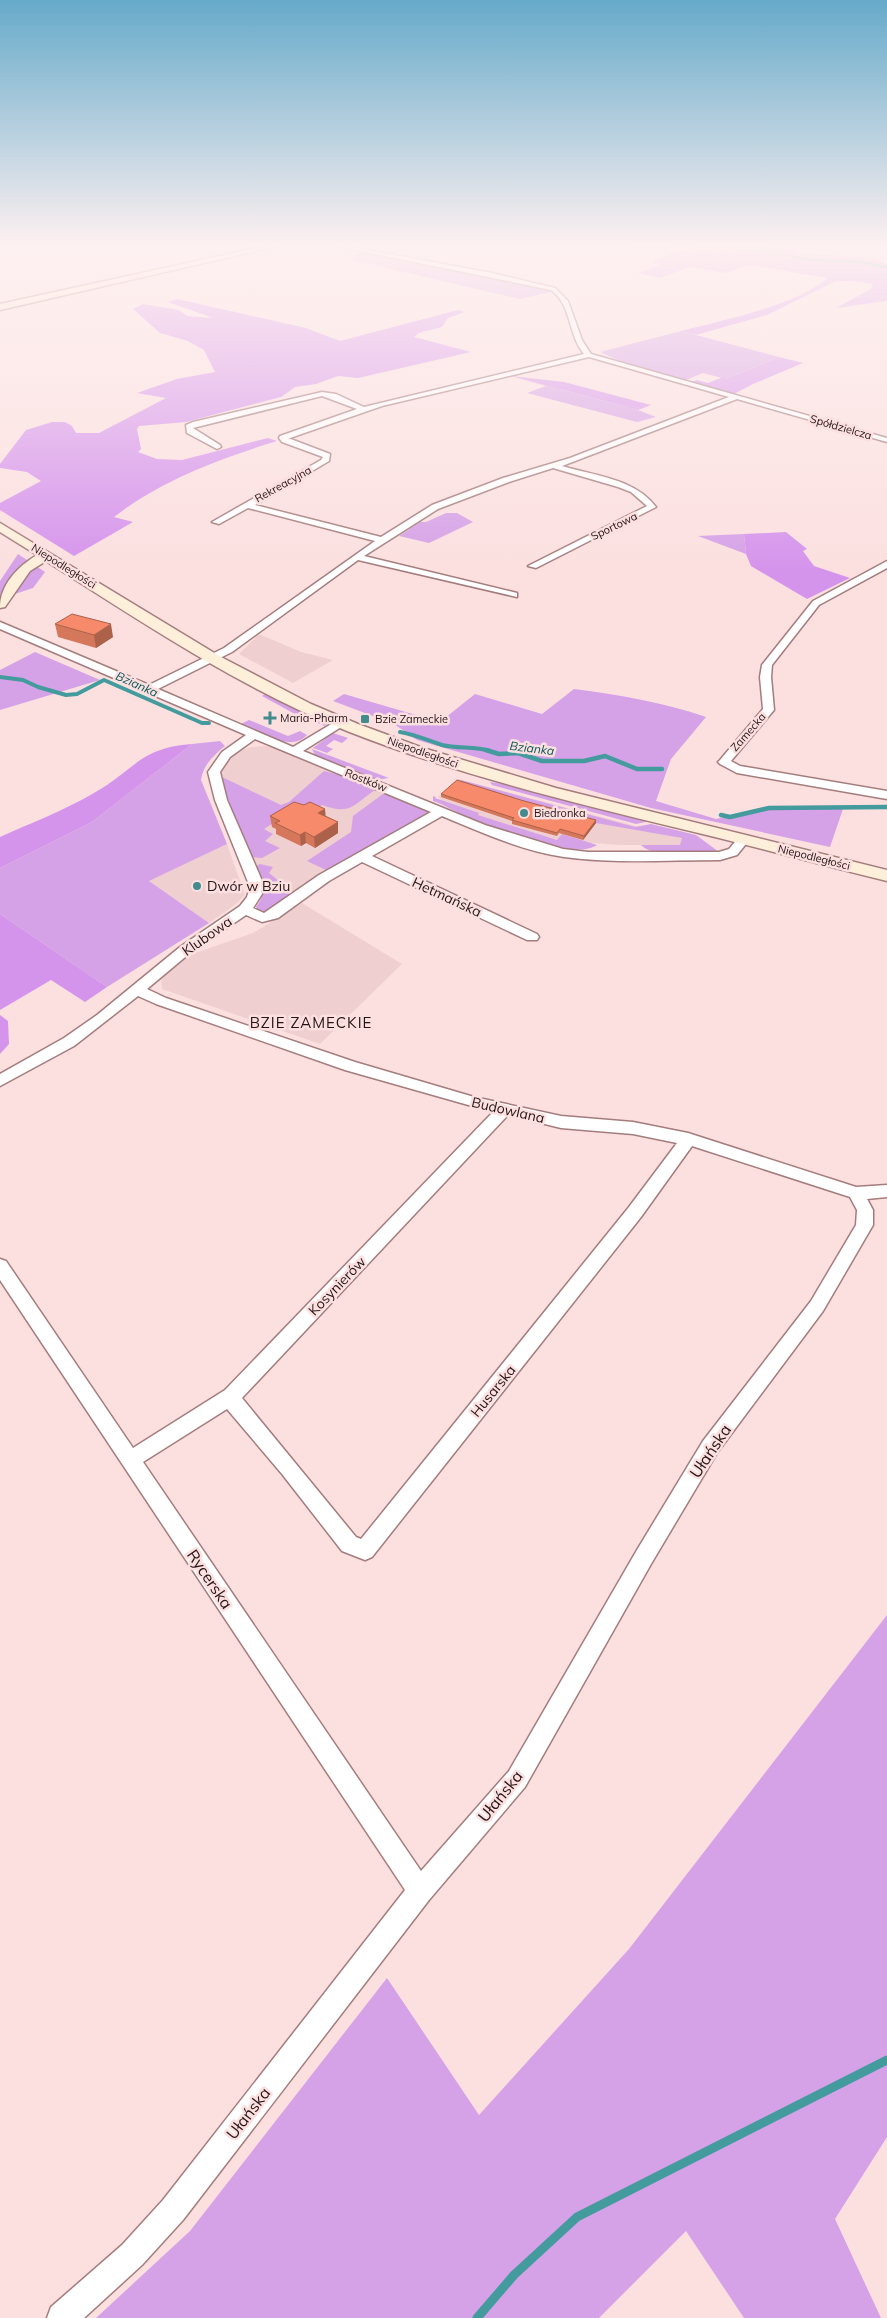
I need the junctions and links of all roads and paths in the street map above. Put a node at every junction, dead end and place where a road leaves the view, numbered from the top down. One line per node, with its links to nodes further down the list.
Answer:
1 (589, 355): 4 (street, Spółdzielcza); 5 (street, Rekreacyjna)
2 (314, 386): 3 (street)
3 (333, 396): 5 (street); 7 (street)
4 (736, 397): 6 (street, Spółdzielcza); 8 (street)
5 (363, 409): 9 (street, Rekreacyjna)
6 (887, 440)
7 (217, 448)
8 (554, 466): 12 (street); 16 (street, Sportowa)
9 (251, 502): 10 (street, Rekreacyjna); 12 (street, Rekreacyjna)
10 (216, 522)
11 (0, 527): 13 (street, Niepodległości)
12 (382, 540): 14 (street)
13 (46, 555): 18 (street); 20 (street, Niepodległości)
14 (356, 557): 17 (street); 20 (street)
15 (887, 564): 25 (street, Zamecka)
16 (533, 566)
17 (514, 595)
18 (0, 604)
19 (0, 625): 21 (street, Rostków)
20 (214, 659): 21 (street); 22 (street, Niepodległości)
21 (148, 690): 23 (street, Rostków)
22 (342, 722): 24 (street); 27 (street, Niepodległości)
23 (255, 734): 24 (street, Rostków); 30 (street, Klubowa)
24 (294, 750): 26 (street, Rostków)
25 (887, 795)
26 (442, 811): 27 (street, Rostków); 28 (street)
27 (744, 839): 29 (street, Niepodległości)
28 (363, 857): 30 (street); 31 (street, Hetmańska)
29 (887, 876)
30 (246, 909): 32 (street, Klubowa)
31 (532, 937)
32 (138, 990): 33 (street, Klubowa); 34 (street, Budowlana)
33 (0, 1081)
34 (505, 1109): 35 (street, Budowlana); 39 (street, Kosynierów)
35 (688, 1140): 37 (street, Budowlana); 39 (street, Husarska)
36 (887, 1191): 37 (street, Budowlana)
37 (856, 1193): 41 (street, Ułańska)
38 (0, 1266): 40 (street, Rycerska)
39 (232, 1396): 40 (street, Kosynierów)
40 (130, 1460): 41 (street, Rycerska)
41 (420, 1891): 42 (street, Ułańska)
42 (62, 2318)

